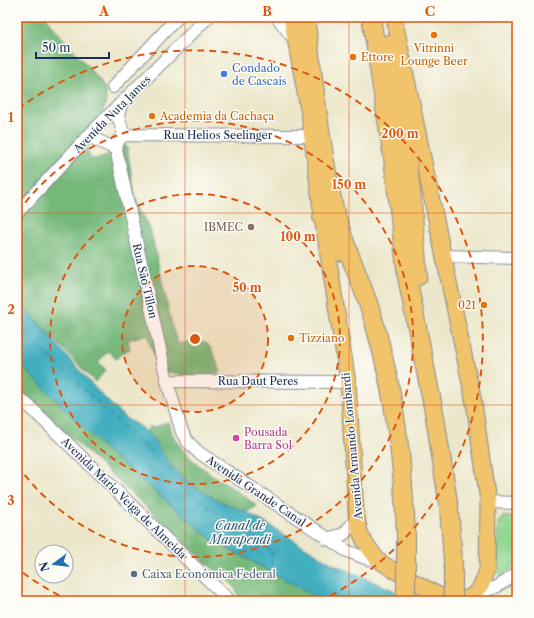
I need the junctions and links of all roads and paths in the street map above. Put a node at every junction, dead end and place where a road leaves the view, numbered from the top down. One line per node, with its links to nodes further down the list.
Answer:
1 (178, 17): 11 (street)
2 (208, 17): 12 (street, Avenida Nuta James)
3 (277, 17): 9 (street)
4 (291, 17): 9 (main road, Avenida Armando Lombardi)
5 (305, 17): 10 (highway)
6 (371, 17): 21 (highway)
7 (383, 17): 21 (highway)
8 (394, 17): 19 (main road)
9 (295, 40): 10 (highway); 15 (main road, Avenida Armando Lombardi)
10 (315, 86): 22 (highway)
11 (112, 87)
12 (121, 105): 13 (street); 14 (street, Avenida Nuta James)
13 (124, 134): 15 (street, Rua Helios Seelinger); 16 (street)
14 (88, 136): 16 (street); 17 (street, Avenida Nuta James)
15 (312, 136): 18 (main road, Avenida Armando Lombardi)
16 (116, 149): 23 (street, Rua São Tillon)
17 (17, 213)
18 (322, 217): 22 (highway); 24 (main road, Avenida Armando Lombardi)
19 (444, 256): 20 (street); 27 (main road)
20 (517, 258)
21 (420, 341): 34 (highway, bridge)
22 (383, 357): 36 (highway, bridge)
23 (167, 381): 24 (street, Rua Daut Peres); 26 (street, Rua São Tillon)
24 (348, 382): 29 (main road, Avenida Armando Lombardi)
25 (17, 397): 35 (street, Avenida Mario Veiga de Almeida)
26 (187, 441): 30 (street, Avenida Grande Canal)
27 (488, 502): 28 (street); 33 (main road)
28 (517, 503)
29 (357, 518): 30 (street); 31 (main road, Avenida Armando Lombardi)
30 (327, 539): 31 (street, Avenida Grande Canal)
31 (378, 560): 34 (main road, Avenida Armando Lombardi)
32 (517, 574): 33 (street)
33 (472, 596): 34 (main road)
34 (450, 600)
35 (230, 601)
36 (406, 601)

